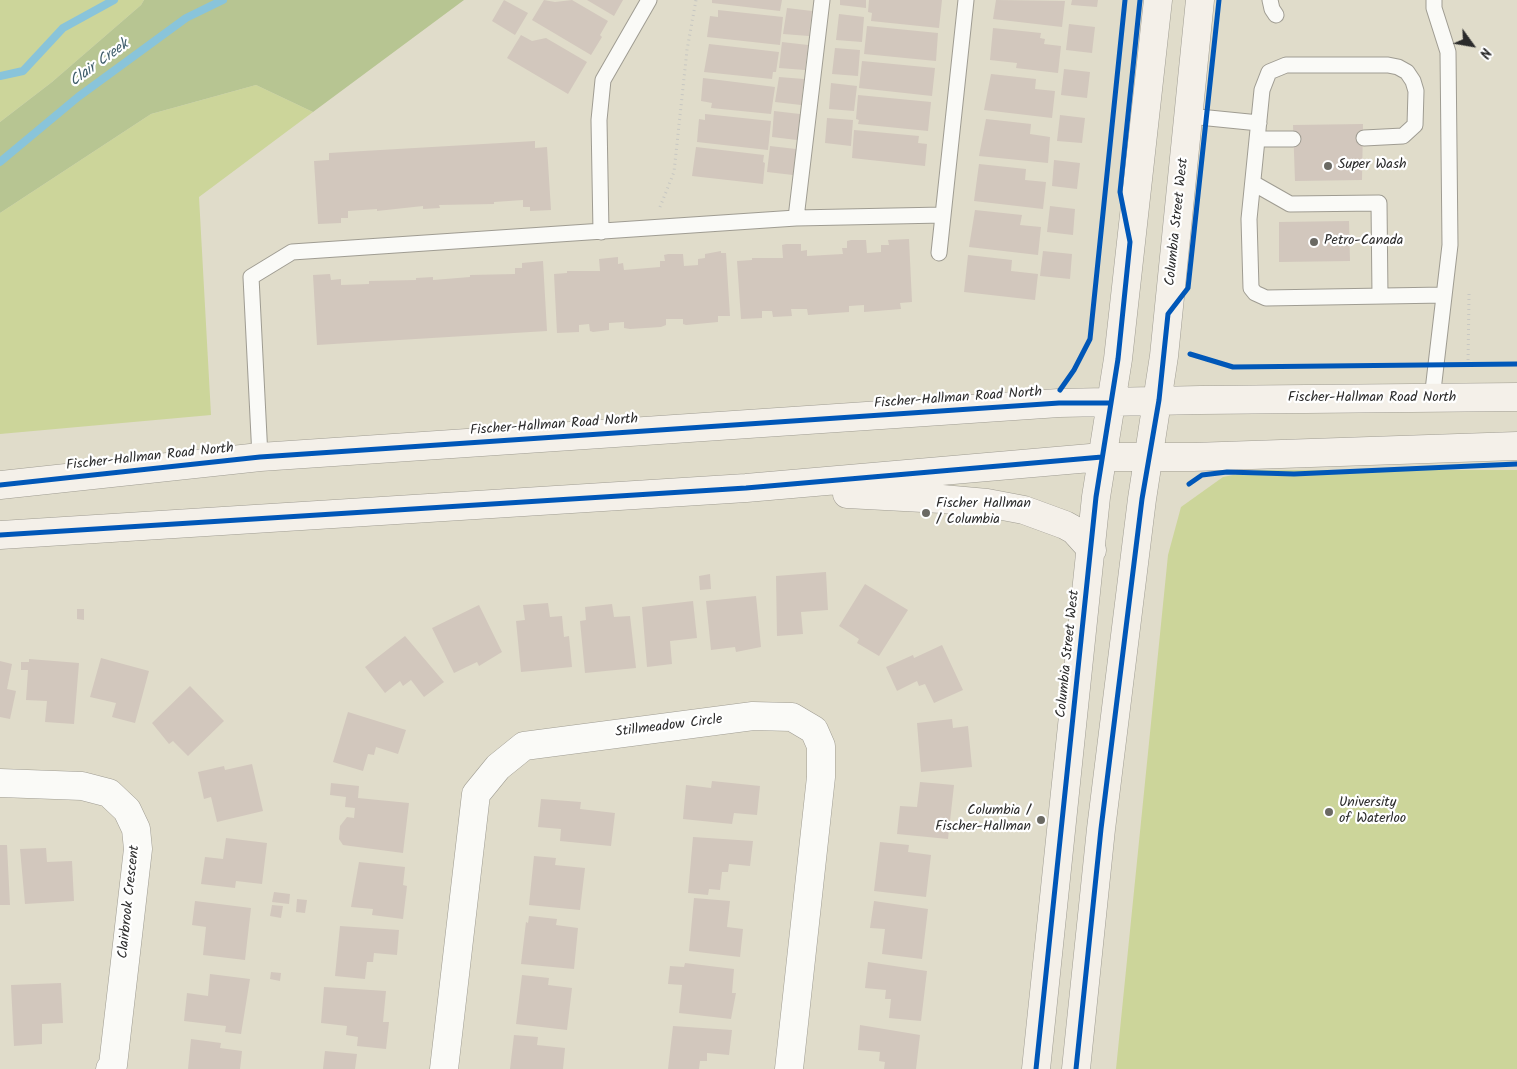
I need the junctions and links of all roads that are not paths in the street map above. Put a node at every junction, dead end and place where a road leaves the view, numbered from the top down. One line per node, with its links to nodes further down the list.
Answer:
1 (649, 0): 17 (lane)
2 (822, 0): 16 (lane)
3 (966, 0): 15 (lane)
4 (1158, 0): 24 (main road, Columbia Street West)
5 (1200, 0): 9 (main road, Columbia Street West)
6 (1270, 0): 8 (lane)
7 (1434, 0): 19 (lane)
8 (1276, 15)
9 (1189, 116): 10 (lane); 23 (main road, Columbia Street West)
10 (1259, 123): 11 (lane); 12 (lane)
11 (1364, 138)
12 (1257, 139): 13 (lane); 14 (lane)
13 (1293, 139)
14 (1253, 184): 20 (lane); 20 (lane)
15 (943, 215): 16 (lane); 18 (lane)
16 (796, 218): 17 (lane)
17 (601, 232): 27 (lane)
18 (939, 253)
19 (1444, 295): 20 (lane); 22 (lane)
20 (1380, 296)
21 (1517, 398): 22 (main road, Fischer-Hallman Road North)
22 (1432, 399): 23 (main road, Fischer-Hallman Road North)
23 (1158, 400): 24 (main road, Fischer-Hallman Road North); 26 (main road, Columbia Street West)
24 (1110, 403): 27 (main road, Fischer-Hallman Road North); 28 (main road, Columbia Street West)
25 (1517, 446): 26 (main road)
26 (1150, 456): 28 (main road); 38 (main road, Columbia Street West)
27 (260, 457): 29 (main road, Fischer-Hallman Road North)
28 (1102, 457): 30 (main road); 32 (main road, Columbia Street West)
29 (0, 485)
30 (746, 488): 31 (main road); 32 (main road)
31 (0, 535)
32 (1092, 550): 37 (main road, Columbia Street West)
33 (0, 783): 34 (street, Clairbrook Crescent)
34 (110, 1069)
35 (444, 1069): 36 (street, Stillmeadow Circle)
36 (789, 1069)
37 (1036, 1069)
38 (1076, 1069)

